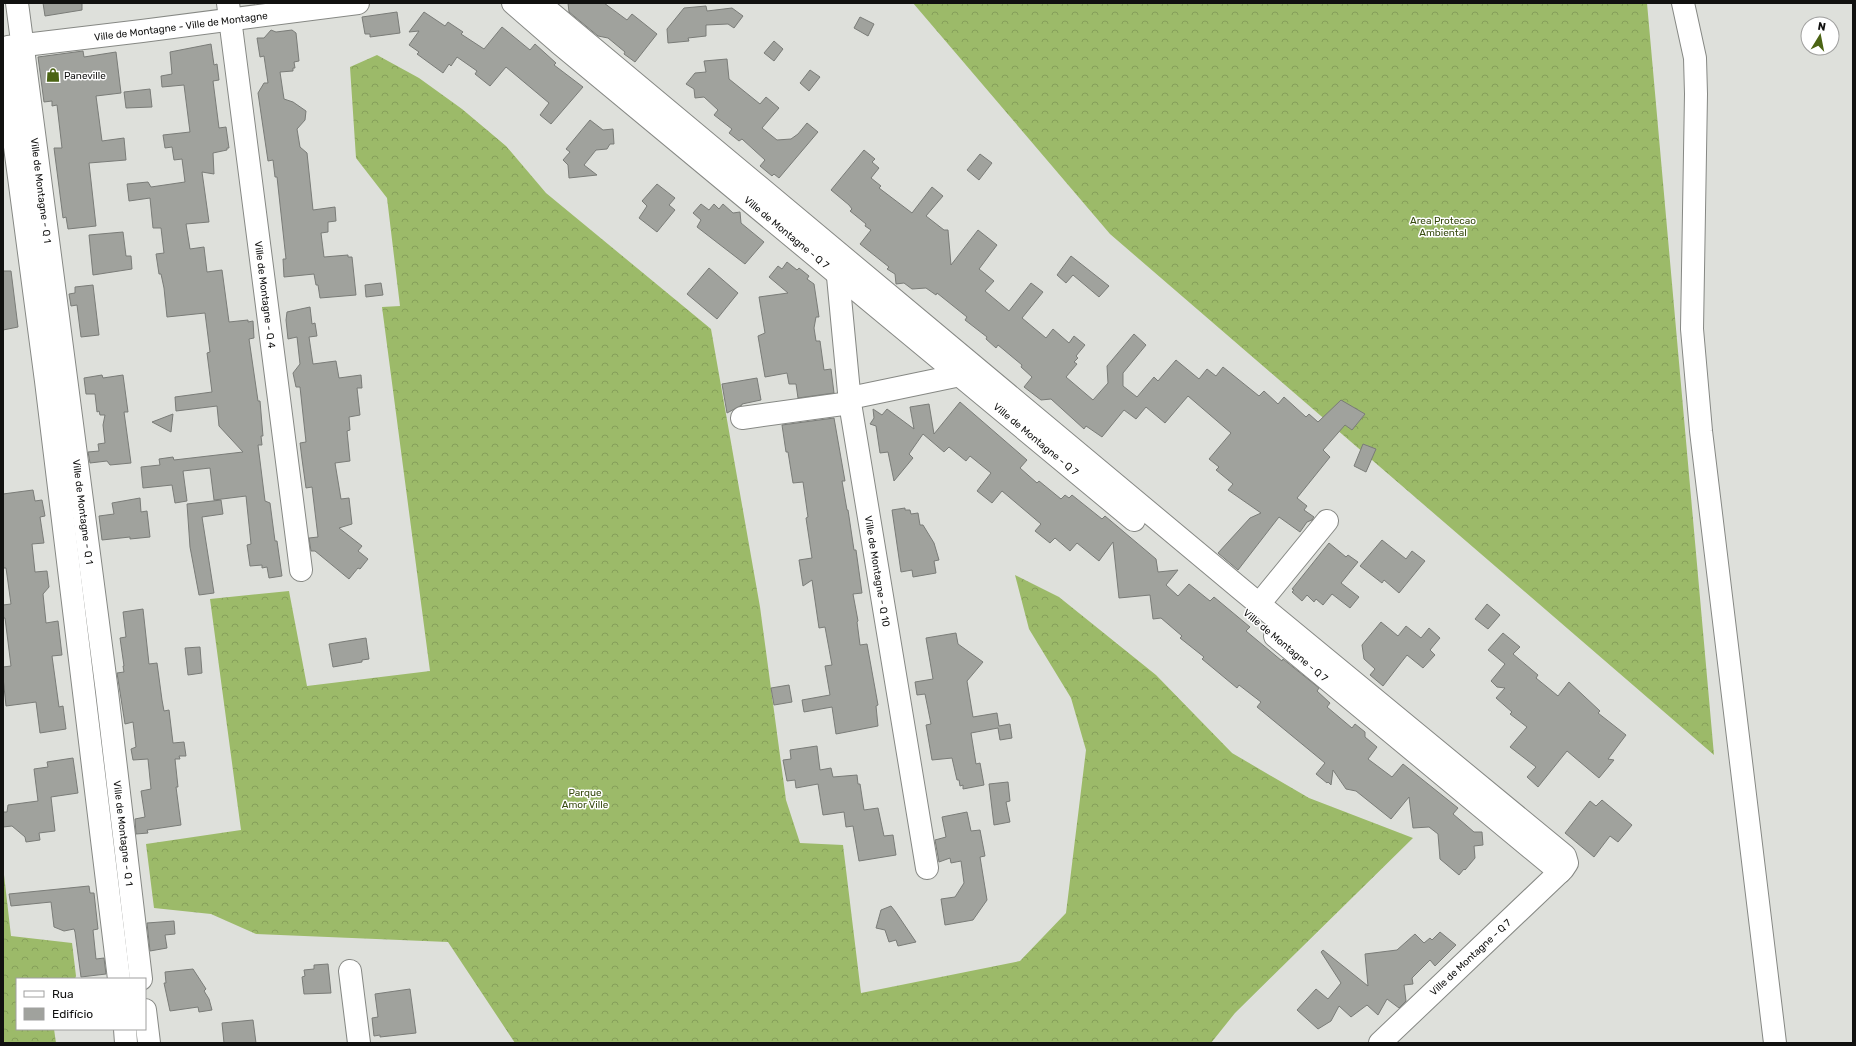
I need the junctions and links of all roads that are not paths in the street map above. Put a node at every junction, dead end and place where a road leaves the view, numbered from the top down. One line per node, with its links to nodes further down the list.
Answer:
1 (17, 3): 7 (street, Ville de Montagne - Q 1)
2 (358, 3): 6 (street, Ville de Montagne - Ville de Montagne)
3 (513, 3): 9 (street, Ville de Montagne - Q 7)
4 (539, 3): 9 (street, Ville de Montagne - Q 7)
5 (1683, 3): 32 (street)
6 (232, 8): 7 (street, Ville de Montagne - Ville de Montagne); 16 (street, Ville de Montagne - Q 4)
7 (12, 40): 10 (street, Ville de Montagne - Q 1)
8 (3, 56): 11 (street, Ville de Montagne - Q 1)
9 (837, 263): 12 (street, Ville de Montagne - Q 7); 13 (street, Ville de Montagne - Q 10)
10 (55, 289): 11 (street); 19 (street, Ville de Montagne - Q 1)
11 (33, 292): 20 (street, Ville de Montagne - Q 1)
12 (970, 373): 13 (street); 17 (street, Ville de Montagne - Q 7)
13 (850, 400): 14 (street); 21 (street, Ville de Montagne - Q 10)
14 (742, 418)
15 (1327, 521): 18 (street)
16 (301, 570)
17 (1238, 596): 18 (street, Ville de Montagne - Q 7); 22 (street, Ville de Montagne - Q 7)
18 (1259, 604): 22 (street, Ville de Montagne - Q 7)
19 (107, 692): 20 (street); 25 (street, Ville de Montagne - Q 1)
20 (84, 693): 24 (street, Ville de Montagne - Q 1)
21 (927, 868)
22 (1560, 872): 31 (street, Ville de Montagne - Q 7)
23 (350, 971): 30 (street)
24 (119, 978)
25 (141, 978)
26 (146, 1018): 29 (street)
27 (125, 1030): 28 (street)
28 (126, 1043)
29 (149, 1043)
30 (359, 1043)
31 (1380, 1043)
32 (1775, 1043)

